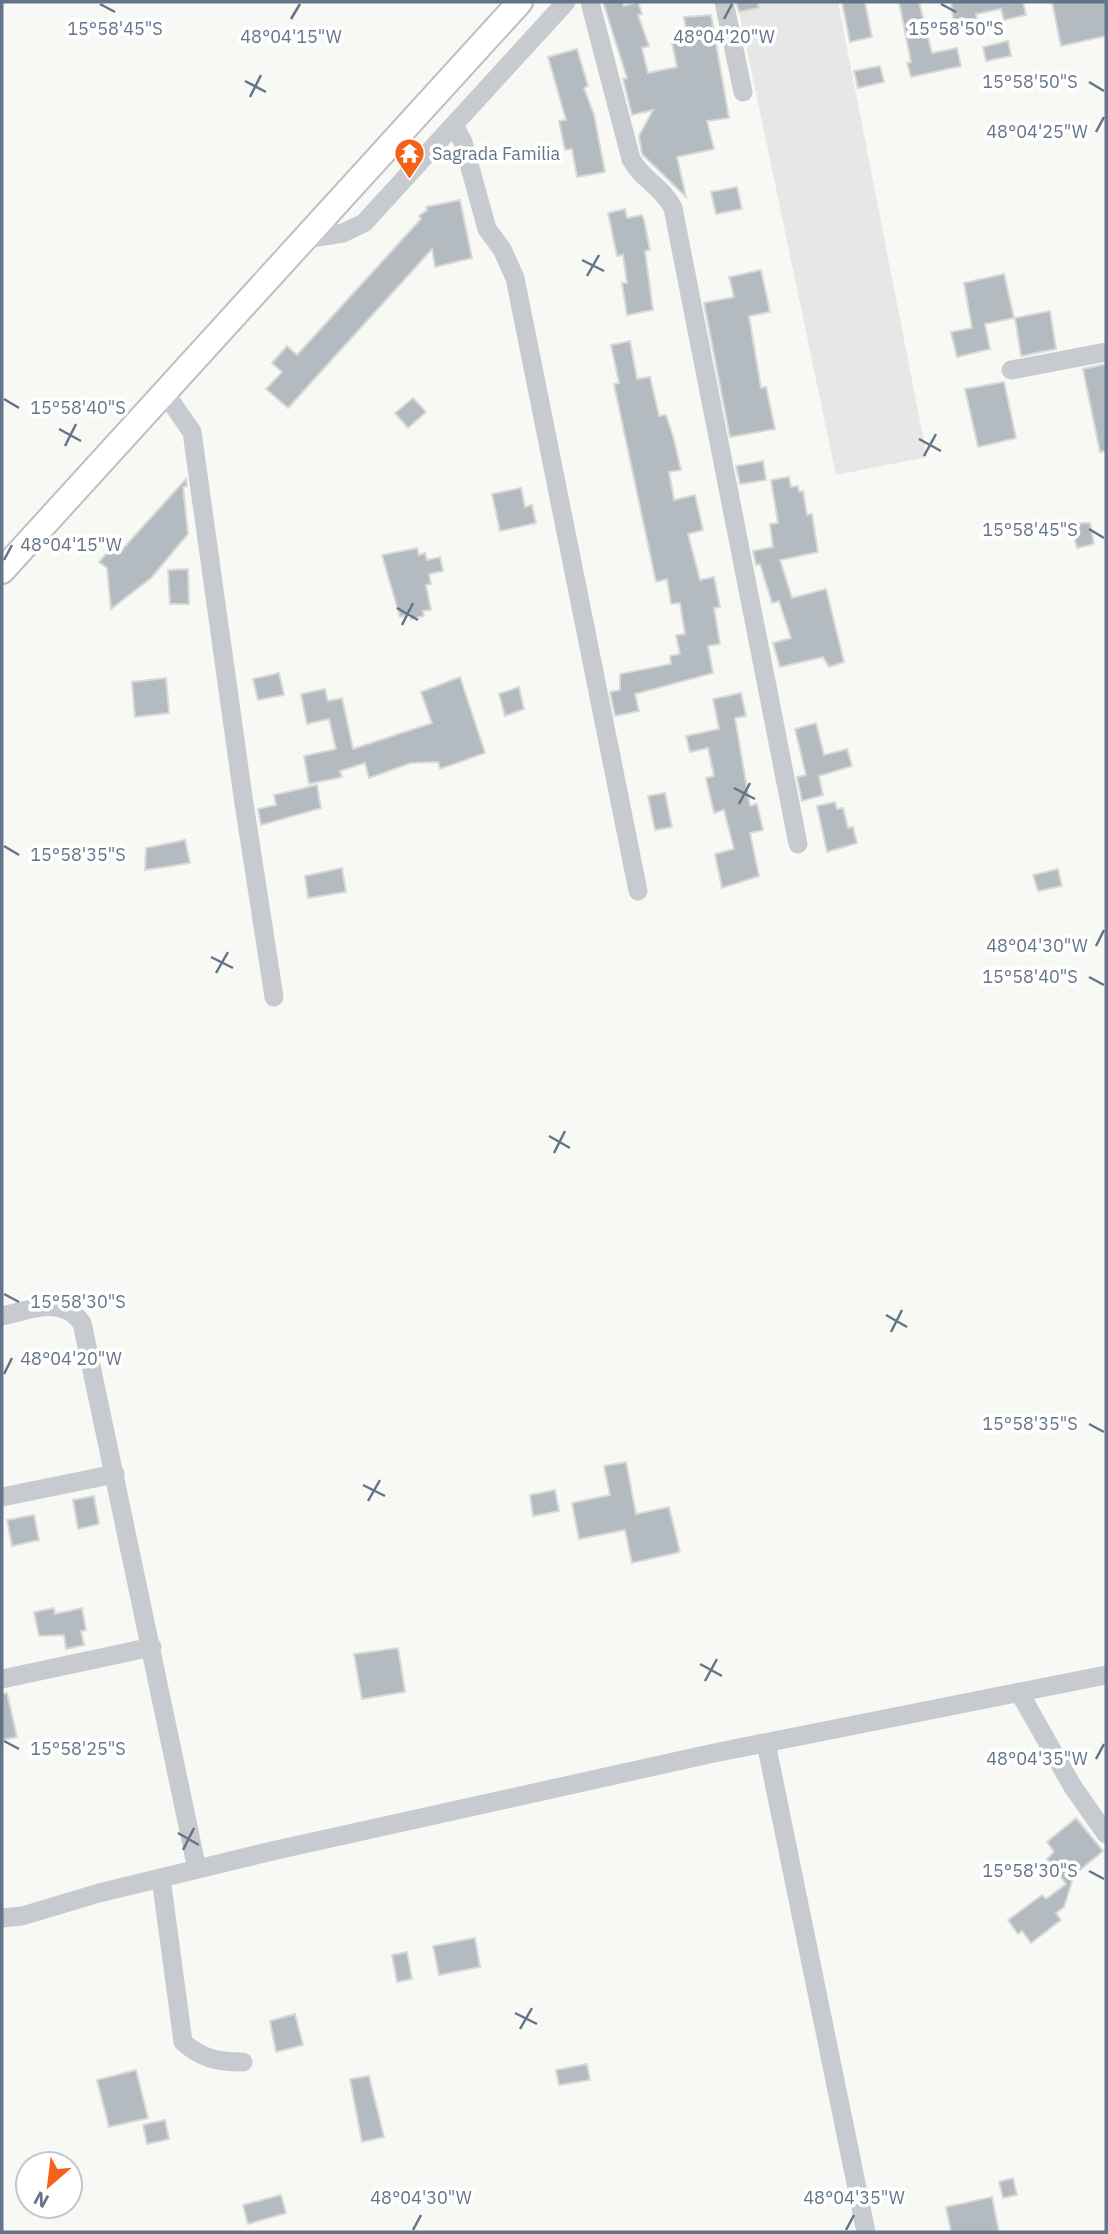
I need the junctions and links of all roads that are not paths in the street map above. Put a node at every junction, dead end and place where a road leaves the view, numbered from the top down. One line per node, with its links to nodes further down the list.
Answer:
1 (520, 2): 7 (main road)
2 (566, 2): 6 (street)
3 (590, 2): 12 (street)
4 (724, 2): 5 (street)
5 (743, 92)
6 (454, 125): 7 (street); 13 (street)
7 (305, 239): 10 (main road)
8 (1106, 352): 9 (street)
9 (1010, 370)
10 (165, 393): 11 (main road); 14 (street)
11 (2, 571)
12 (798, 844)
13 (638, 891)
14 (274, 997)
15 (2, 1316): 16 (street)
16 (115, 1474): 17 (street); 18 (street)
17 (2, 1497)
18 (152, 1647): 20 (street); 24 (street)
19 (1106, 1675): 21 (street)
20 (2, 1679)
21 (1019, 1692): 22 (street); 23 (street)
22 (766, 1743): 24 (street); 28 (street)
23 (1106, 1834)
24 (197, 1870): 25 (street)
25 (161, 1878): 26 (street); 27 (street)
26 (2, 1918)
27 (243, 2062)
28 (866, 2232)

